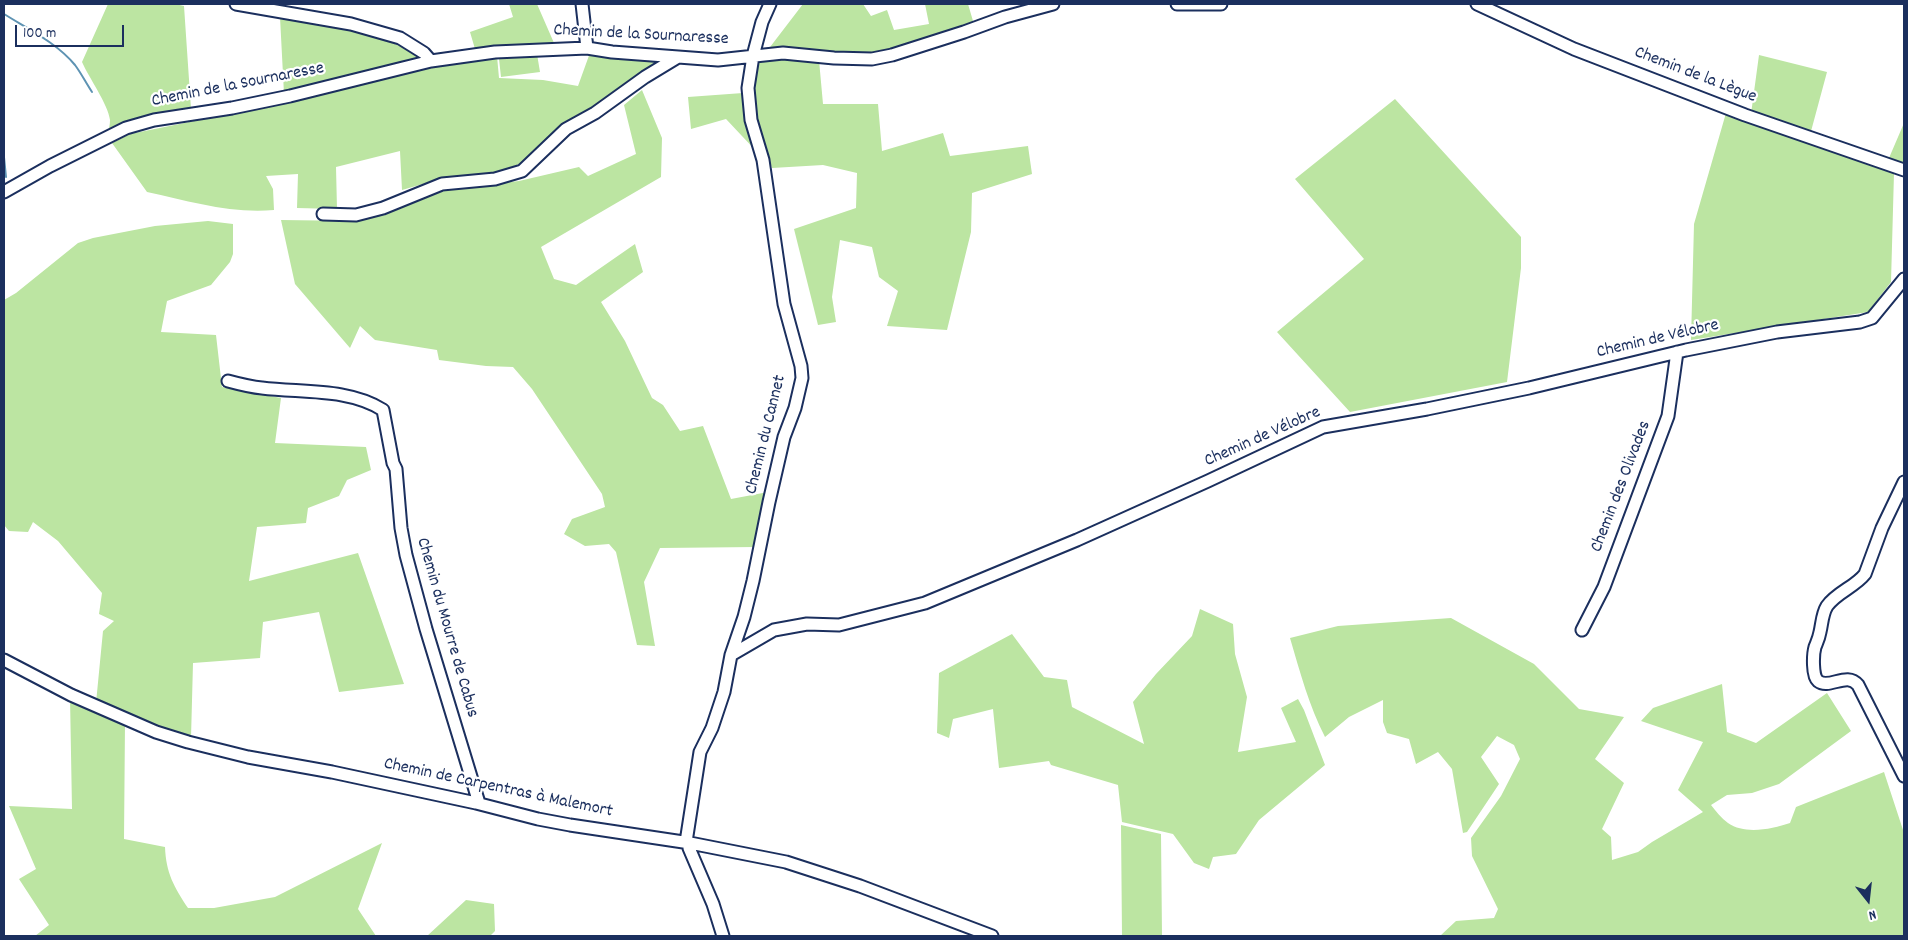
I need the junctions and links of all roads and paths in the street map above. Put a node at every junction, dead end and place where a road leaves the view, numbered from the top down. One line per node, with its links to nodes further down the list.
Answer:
1 (236, 4): 11 (street)
2 (582, 4): 8 (street)
3 (770, 4): 9 (street, Chemin du Cannet)
4 (1053, 4): 9 (street, Chemin de la Sournaresse)
5 (1177, 4): 6 (street)
6 (1221, 4)
7 (1477, 4): 12 (street, Chemin de la Lègue)
8 (587, 48): 10 (street, Chemin de la Sournaresse); 11 (street, Chemin de la Sournaresse)
9 (752, 56): 10 (street, Chemin de la Sournaresse); 20 (street, Chemin du Cannet)
10 (678, 58): 14 (street)
11 (431, 61): 13 (street, Chemin de la Sournaresse)
12 (1904, 170)
13 (4, 192)
14 (323, 214)
15 (1904, 279): 16 (street, Chemin de Vélobre)
16 (1677, 352): 19 (street, Chemin des Olivades); 20 (street, Chemin de Vélobre)
17 (228, 381): 23 (street, Chemin du Mourre de Cabus)
18 (1904, 482): 22 (street)
19 (1582, 630)
20 (731, 655): 24 (street, Chemin du Cannet)
21 (4, 660): 23 (street, Chemin de Carpentras à Malemort)
22 (1904, 776)
23 (479, 803): 24 (street, Chemin de Carpentras à Malemort)
24 (688, 842): 25 (street); 26 (street, Chemin de Carpentras à Malemort)
25 (723, 936)
26 (992, 936)

